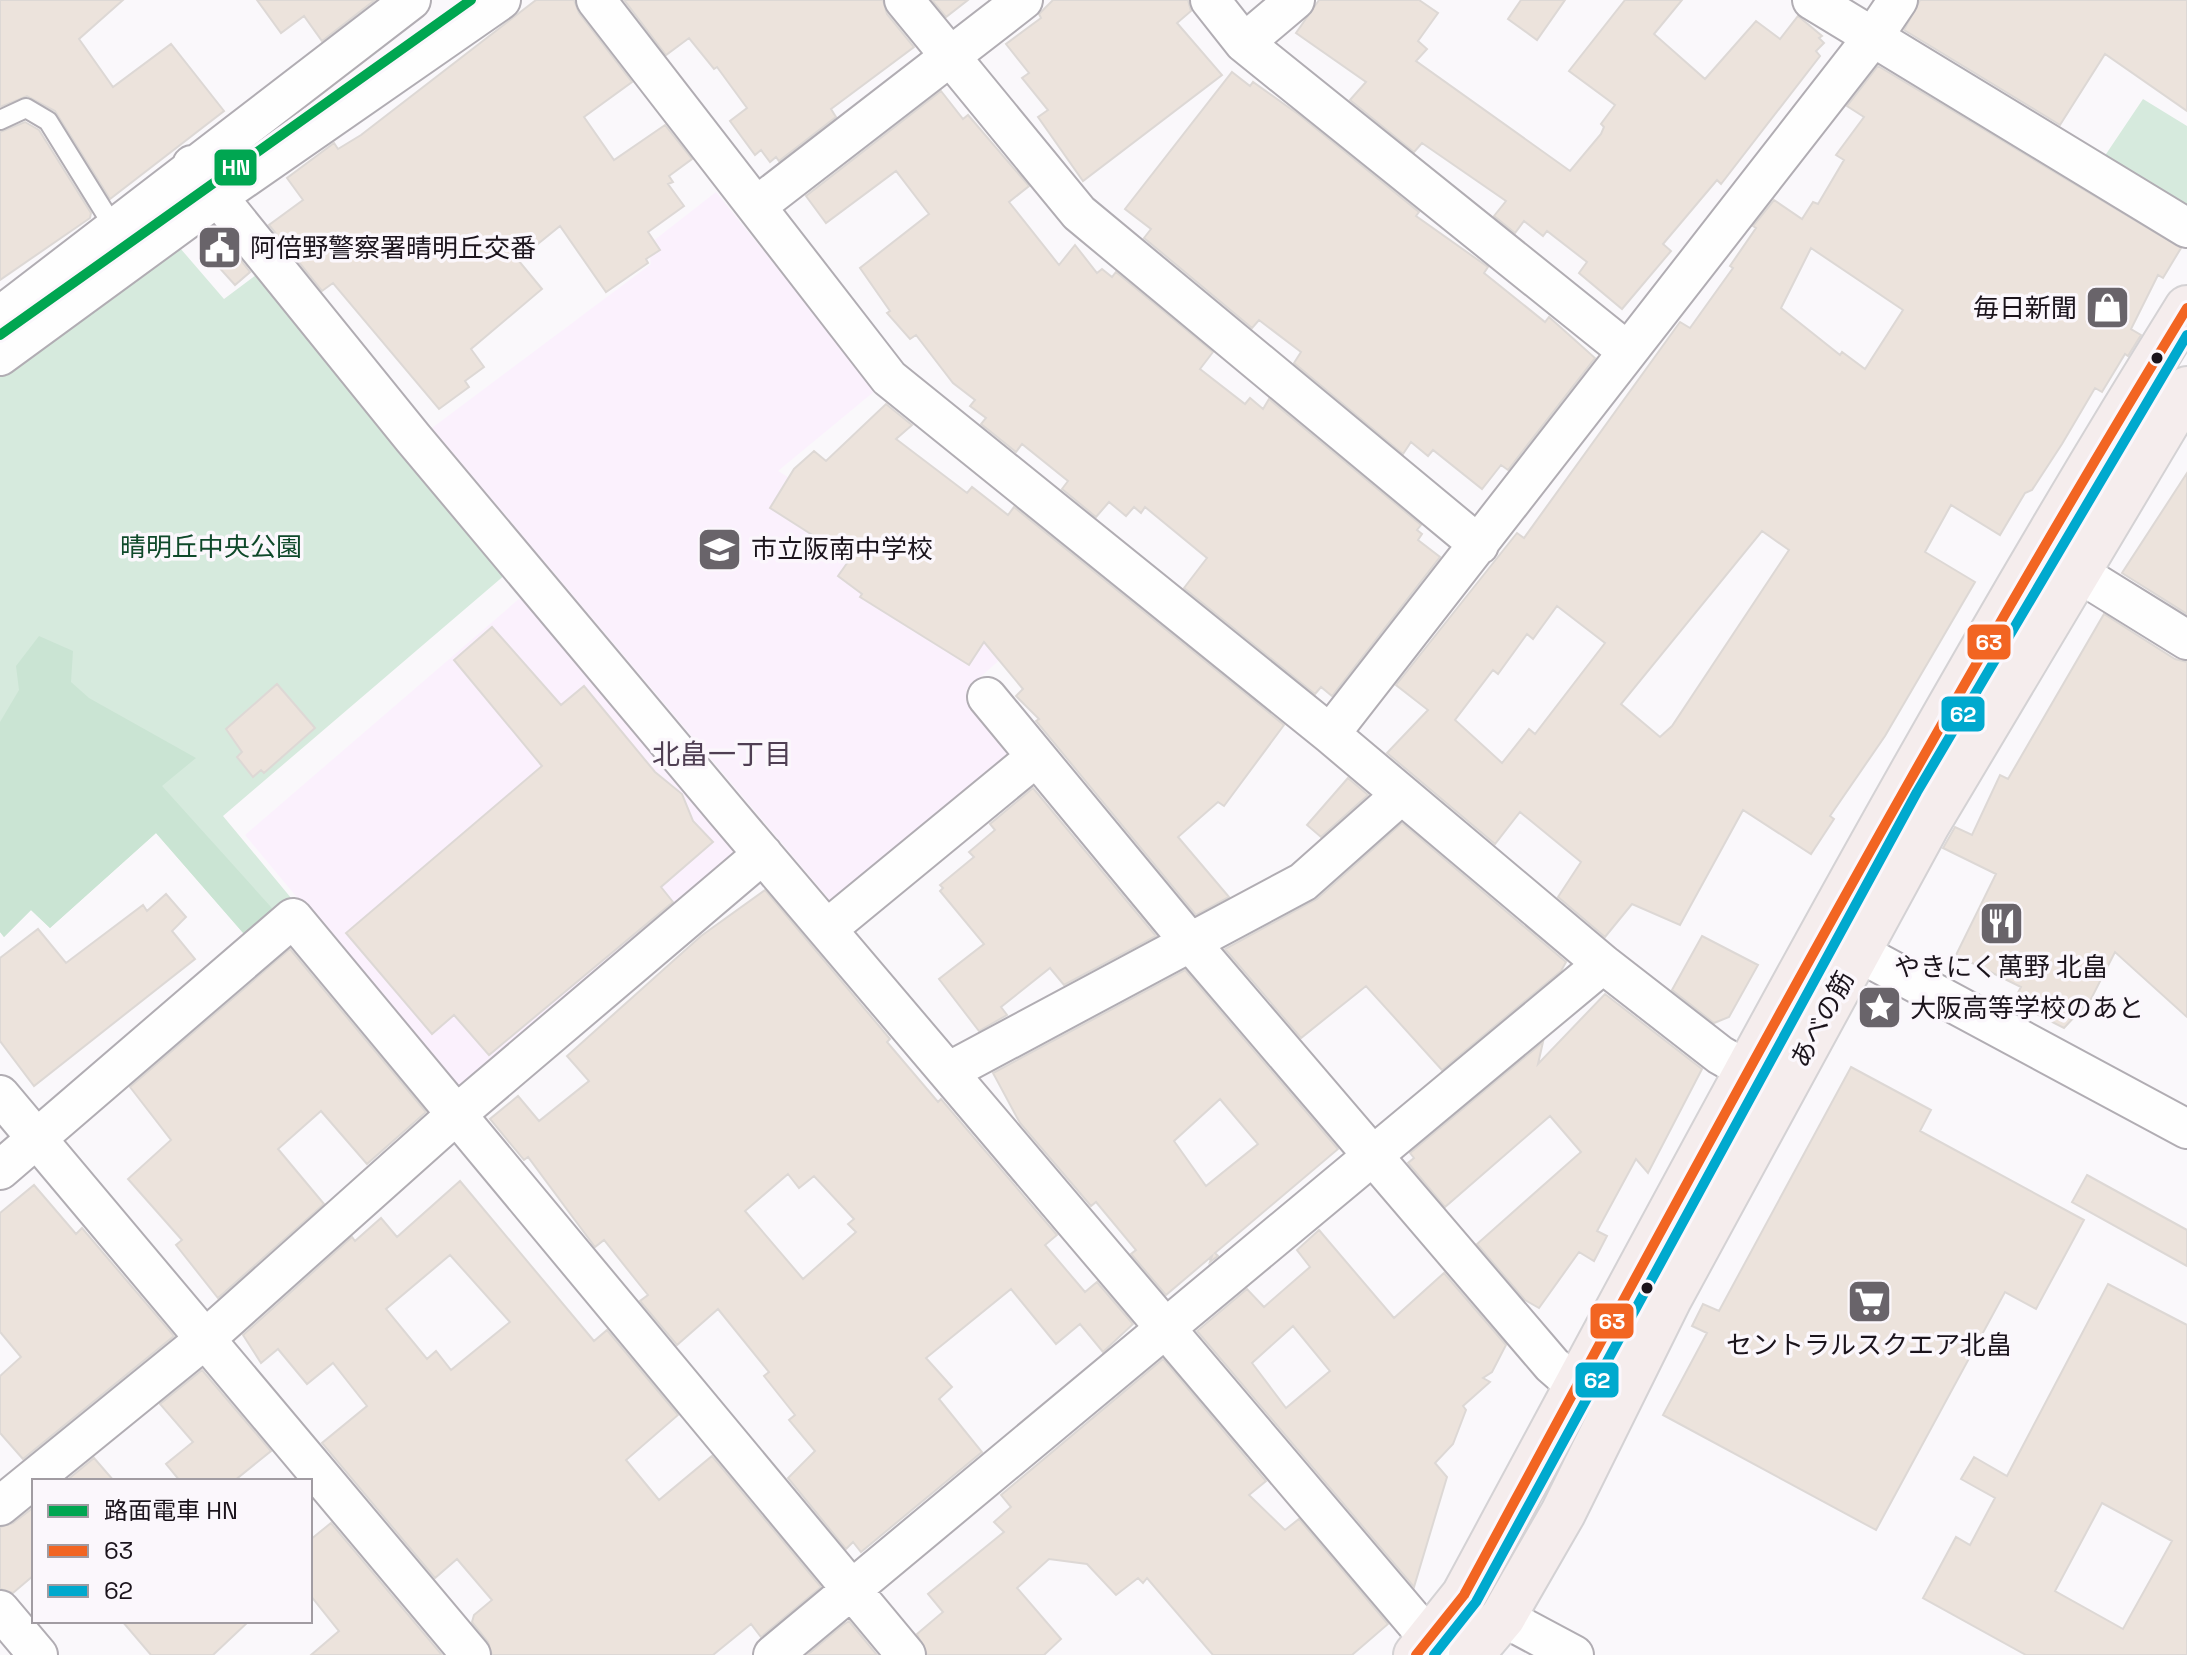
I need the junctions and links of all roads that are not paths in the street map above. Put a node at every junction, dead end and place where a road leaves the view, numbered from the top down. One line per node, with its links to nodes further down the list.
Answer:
1 (411, 0): 14 (street)
2 (501, 0): 15 (street)
3 (596, 0): 16 (street)
4 (904, 0): 12 (street)
5 (1023, 0): 12 (street)
6 (1210, 0): 11 (street)
7 (1295, 0): 11 (street)
8 (1812, 0): 10 (street)
9 (1898, 0): 10 (street)
10 (1873, 37): 17 (street); 21 (street)
11 (1244, 43): 21 (street)
12 (948, 58): 16 (street); 24 (street)
13 (0, 120): 18 (lane)
14 (192, 165): 15 (street); 18 (street)
15 (216, 198): 22 (street); 31 (street)
16 (758, 205): 28 (street)
17 (2187, 228)
18 (115, 229): 20 (street)
19 (2187, 308): 25 (main road, あべの筋)
20 (0, 316)
21 (1627, 351): 24 (street)
22 (0, 356)
23 (2187, 389): 25 (main road, あべの筋)
24 (1479, 545): 28 (street)
25 (2074, 569): 26 (street); 34 (main road, あべの筋); 36 (main road, あべの筋)
26 (2187, 640)
27 (987, 697): 29 (street)
28 (1330, 734): 30 (street)
29 (1036, 757): 32 (street); 33 (street)
30 (1401, 795): 33 (street); 35 (street)
31 (763, 854): 32 (street); 40 (street)
32 (827, 929): 37 (street)
33 (1189, 941): 37 (street); 43 (street)
34 (1858, 952): 38 (main road, あべの筋); 41 (street)
35 (1603, 964): 36 (street); 43 (street)
36 (1745, 1070): 38 (street); 47 (main road, あべの筋)
37 (948, 1072): 45 (street)
38 (1783, 1090): 53 (main road, あべの筋)
39 (0, 1095): 42 (street)
40 (458, 1113): 42 (street); 46 (street); 51 (street)
41 (2187, 1129)
42 (37, 1139): 44 (street); 46 (street)
43 (1374, 1156): 45 (street); 47 (street)
44 (0, 1170)
45 (1165, 1327): 51 (street); 54 (street)
46 (204, 1340): 48 (street); 56 (street)
47 (1576, 1386): 54 (main road, あべの筋)
48 (33, 1479)
49 (32, 1480): 50 (street)
50 (0, 1506)
51 (849, 1589): 57 (street); 58 (street)
52 (0, 1610): 55 (street)
53 (1503, 1617): 59 (main road, あべの筋); 60 (street)
54 (1430, 1650)
55 (38, 1655)
56 (471, 1655)
57 (773, 1655)
58 (906, 1655)
59 (1471, 1655)
60 (1574, 1655)

